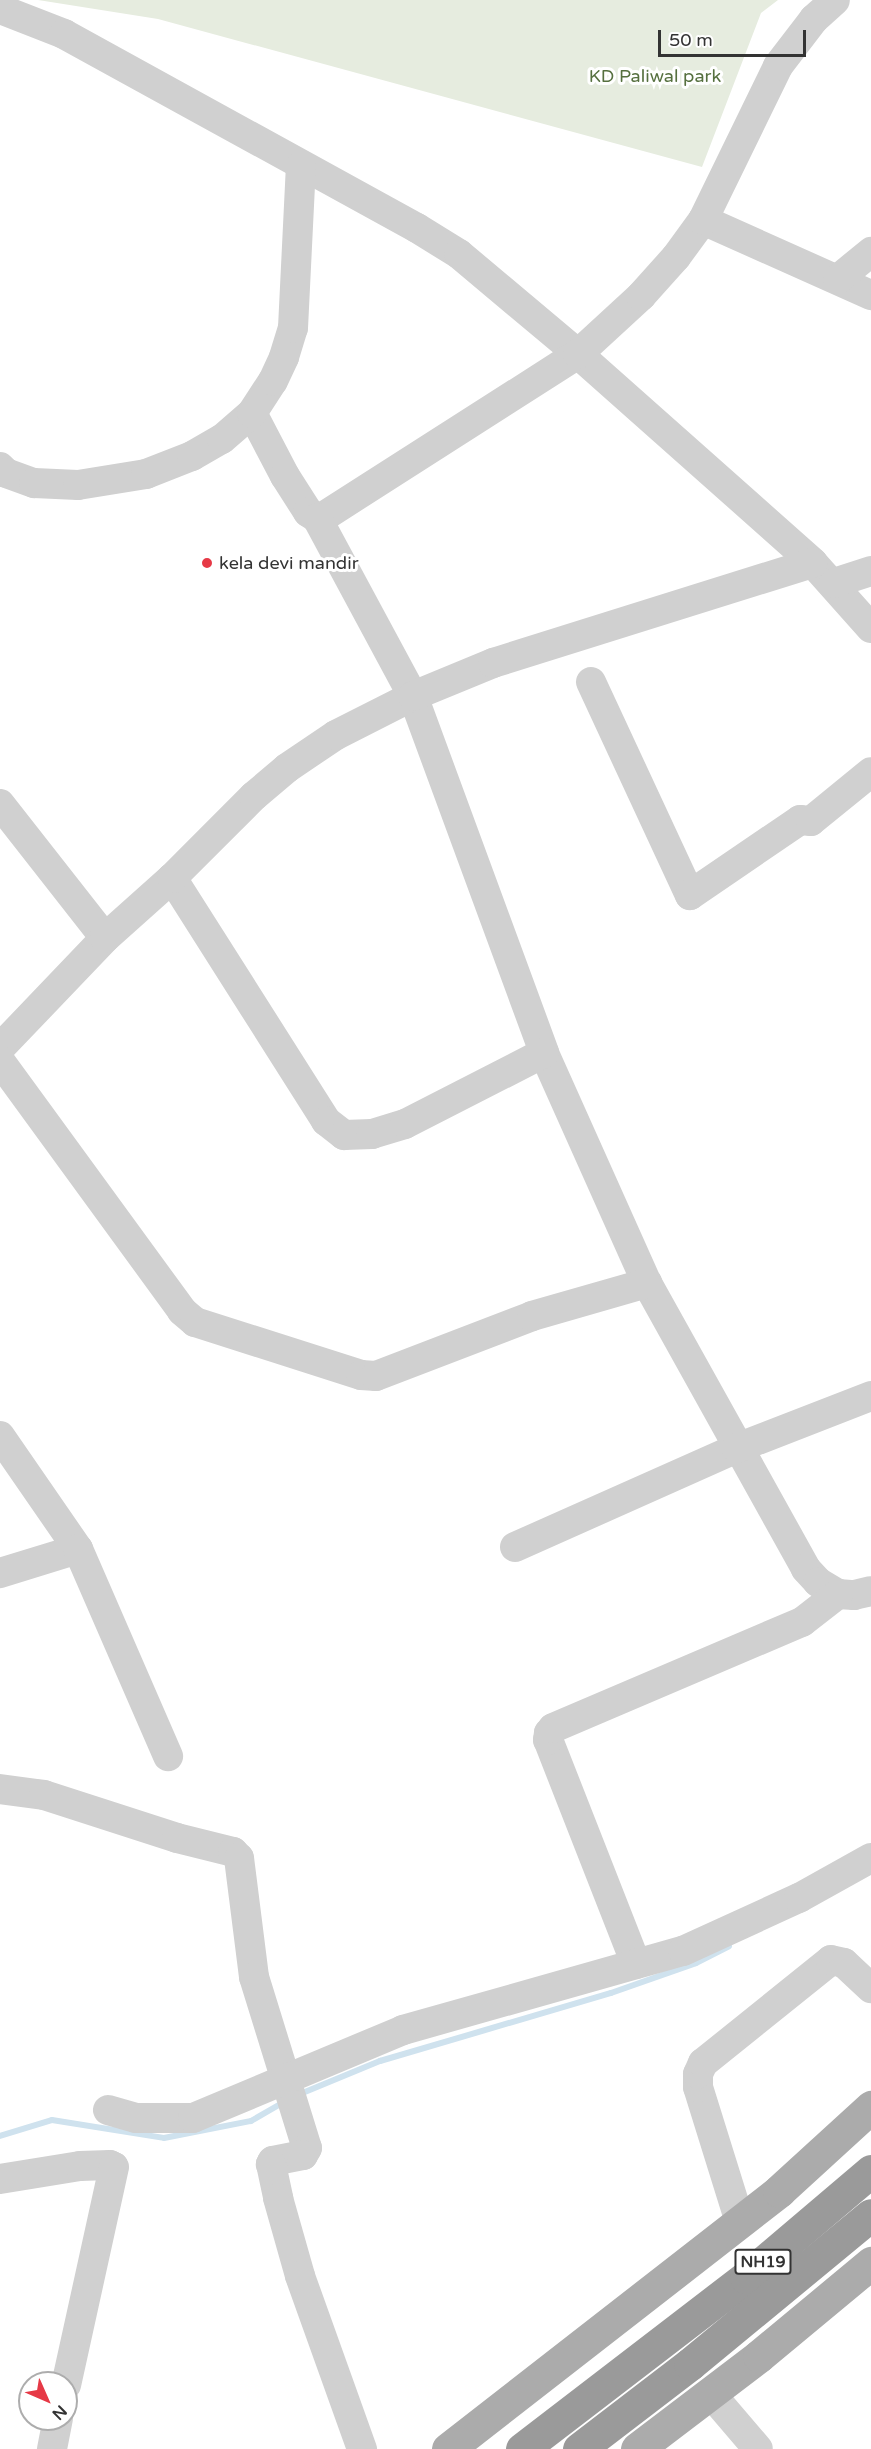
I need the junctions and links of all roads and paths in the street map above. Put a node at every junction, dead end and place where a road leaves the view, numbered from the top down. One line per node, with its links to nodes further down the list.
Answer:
1 (835, 0): 4 (street)
2 (0, 9): 3 (street)
3 (301, 166): 8 (street); 9 (street)
4 (703, 220): 6 (street); 8 (street)
5 (871, 252): 6 (street)
6 (838, 279): 7 (street)
7 (871, 295)
8 (578, 354): 11 (street); 13 (street)
9 (252, 413): 10 (street); 11 (street)
10 (0, 467)
11 (317, 518): 16 (street)
12 (871, 571): 13 (street)
13 (824, 573): 14 (street); 16 (street)
14 (871, 628)
15 (591, 682): 17 (street)
16 (413, 696): 19 (street); 22 (street)
17 (871, 771)
18 (0, 804): 20 (street)
19 (172, 878): 20 (street); 22 (street)
20 (105, 938): 21 (street)
21 (0, 1048)
22 (544, 1053): 24 (street)
23 (0, 1061): 24 (street)
24 (647, 1283): 27 (street)
25 (871, 1396): 27 (street)
26 (0, 1436): 29 (street)
27 (737, 1448): 28 (street); 32 (street)
28 (515, 1547)
29 (78, 1549): 30 (street); 33 (street)
30 (0, 1573)
31 (871, 1591): 32 (street)
32 (838, 1594): 36 (street)
33 (168, 1756)
34 (0, 1789): 38 (street)
35 (871, 1858): 36 (street)
36 (636, 1964): 38 (street)
37 (871, 1988): 44 (street)
38 (291, 2097): 40 (street); 50 (street)
39 (871, 2107): 44 (main road)
40 (108, 2110)
41 (871, 2170): 52 (highway, NH19)
42 (0, 2179): 46 (street)
43 (871, 2215): 53 (highway, NH19)
44 (740, 2222): 51 (main road)
45 (871, 2263): 47 (main road)
46 (69, 2371)
47 (711, 2394): 54 (main road); 55 (street)
48 (56, 2431): 49 (street)
49 (52, 2449)
50 (362, 2449)
51 (448, 2449)
52 (522, 2449)
53 (579, 2449)
54 (638, 2449)
55 (758, 2449)

